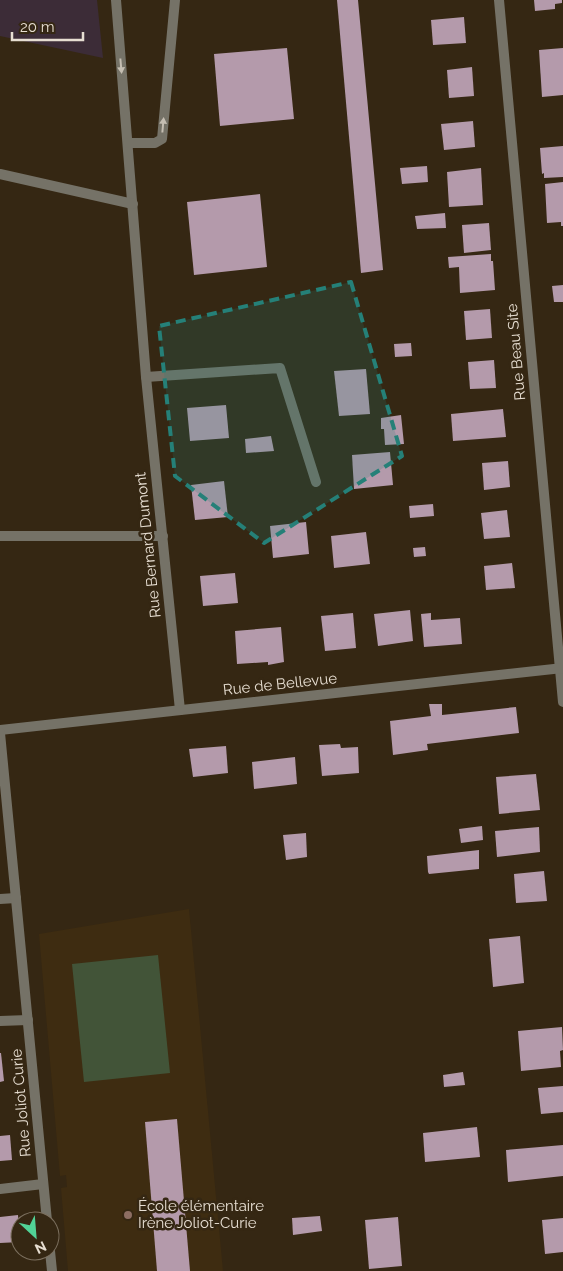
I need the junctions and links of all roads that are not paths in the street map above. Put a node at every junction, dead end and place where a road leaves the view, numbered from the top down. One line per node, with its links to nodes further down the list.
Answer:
1 (116, 0): 4 (street, Rue Bernard Dumont, one-way to 4)
2 (175, 0): 4 (street, one-way to 2)
3 (499, 0): 11 (street, Rue Beau Site)
4 (128, 143): 6 (street, Rue Bernard Dumont)
5 (0, 174): 6 (street)
6 (133, 204): 7 (street, Rue Bernard Dumont)
7 (146, 378): 8 (street); 10 (street, Rue Bernard Dumont)
8 (316, 482)
9 (0, 536): 10 (street)
10 (162, 536): 13 (street, Rue Bernard Dumont)
11 (561, 668): 12 (street, Rue Beau Site); 13 (street, Rue de Bellevue)
12 (563, 702)
13 (180, 710): 14 (street, Rue de Bellevue)
14 (0, 732): 15 (street, Rue Joliot Curie)
15 (16, 898): 16 (street); 17 (street, Rue Joliot Curie)
16 (0, 899)
17 (28, 1020): 18 (street); 19 (street, Rue Joliot Curie)
18 (0, 1022)
19 (44, 1184): 20 (street); 21 (street, Rue Joliot Curie)
20 (0, 1189)
21 (46, 1211)

